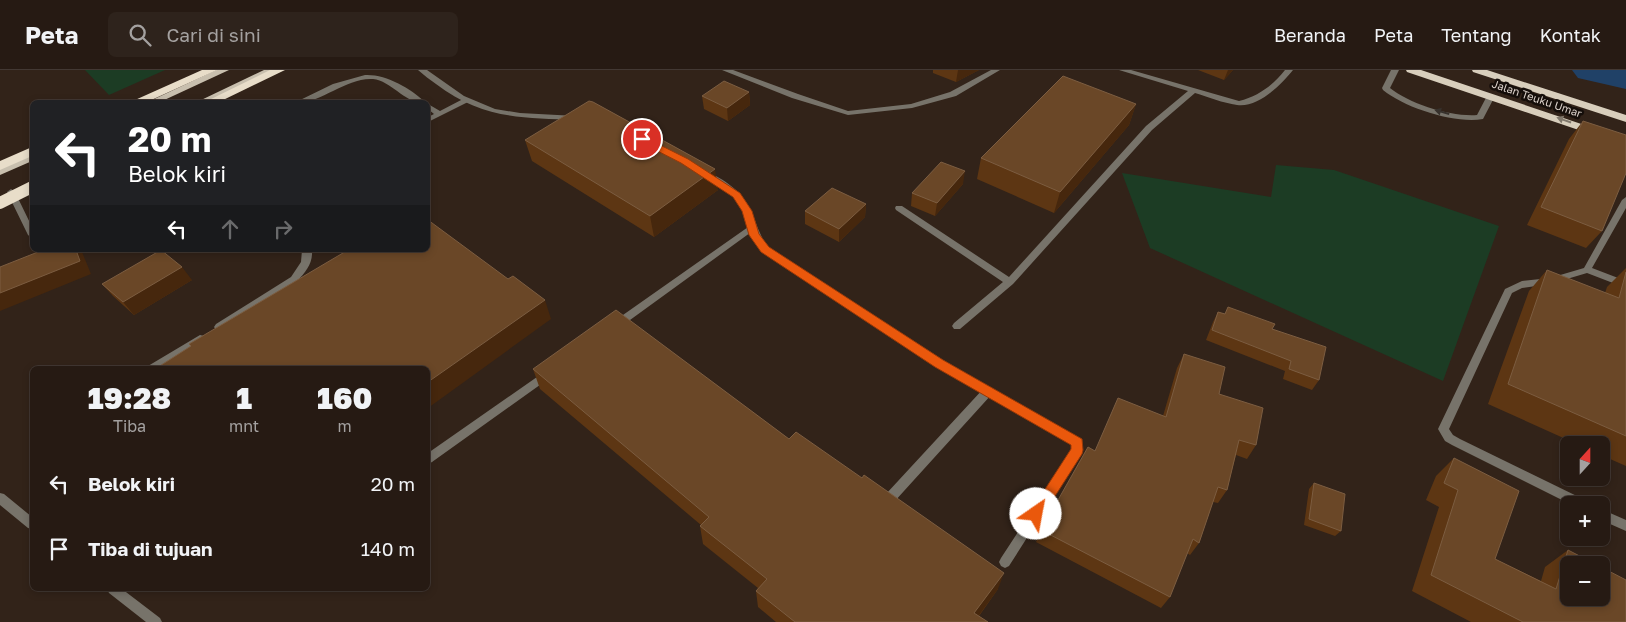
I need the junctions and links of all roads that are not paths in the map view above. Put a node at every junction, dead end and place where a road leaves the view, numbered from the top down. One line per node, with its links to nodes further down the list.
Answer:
1 (211, 70): 15 (highway)
2 (224, 70): 16 (main road)
3 (272, 70): 17 (main road)
4 (279, 70): 18 (highway)
5 (422, 70): 21 (street)
6 (726, 70): 7 (street)
7 (996, 70)
8 (1123, 70): 13 (street)
9 (1289, 70): 13 (street)
10 (1395, 70): 14 (street, one-way to 10)
11 (1411, 70): 14 (highway, Jalan Teuku Umar)
12 (1477, 70): 24 (highway, Jalan Teuku Umar)
13 (1192, 91): 44 (street)
14 (1491, 96): 27 (highway, Jalan Teuku Umar, one-way to 14)
15 (144, 100)
16 (157, 100)
17 (206, 100)
18 (215, 100)
19 (305, 100): 20 (street)
20 (418, 100)
21 (466, 101): 23 (street); 26 (street)
22 (430, 107): 23 (street)
23 (440, 114): 25 (street)
24 (1626, 118)
25 (430, 119)
26 (590, 119)
27 (1626, 142)
28 (30, 152): 30 (highway)
29 (30, 159): 32 (main road)
30 (0, 166)
31 (699, 170): 40 (street)
32 (0, 172)
33 (30, 183): 35 (main road)
34 (30, 188): 38 (highway, bridge)
35 (11, 192): 36 (main road); 41 (street)
36 (0, 197)
37 (1626, 202): 43 (street)
38 (0, 203)
39 (900, 208): 44 (street)
40 (751, 228): 47 (street); 50 (street)
41 (30, 231)
42 (307, 252): 48 (street)
43 (1587, 270): 45 (street); 52 (street)
44 (1010, 282): 46 (street)
45 (1626, 285)
46 (957, 326)
47 (606, 332)
48 (157, 366)
49 (557, 366): 51 (street)
50 (988, 391): 54 (street); 58 (street)
51 (430, 458)
52 (1565, 496)
53 (0, 498): 56 (street)
54 (890, 498)
55 (1610, 518): 57 (street)
56 (30, 522)
57 (1626, 526)
58 (1005, 562)
59 (116, 591): 60 (street)
60 (156, 622)

